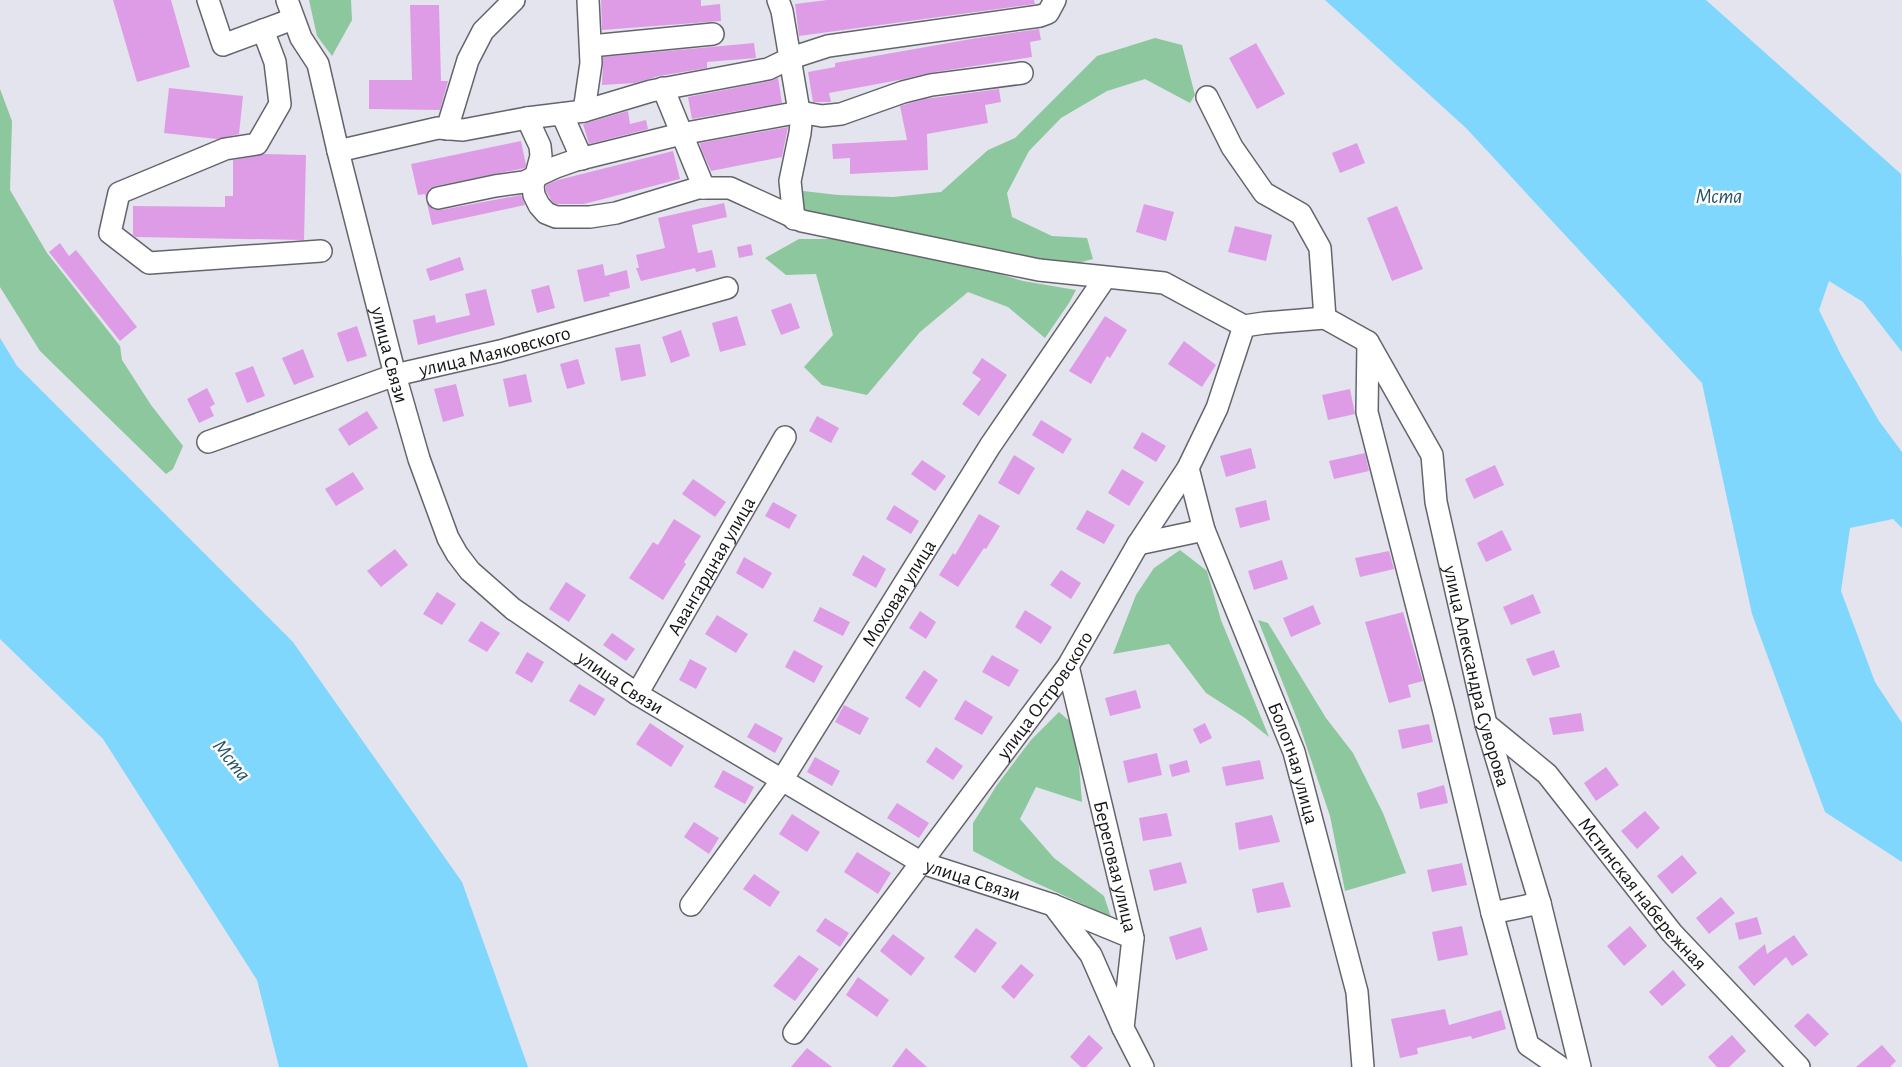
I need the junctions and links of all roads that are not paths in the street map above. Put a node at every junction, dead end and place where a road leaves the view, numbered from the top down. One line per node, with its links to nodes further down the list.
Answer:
1 (208, 0): 7 (street)
2 (588, 0): 9 (street)
3 (778, 0): 10 (street)
4 (1055, 0): 10 (street)
5 (510, 2): 18 (street)
6 (290, 9): 7 (street); 20 (street, улица Связи)
7 (263, 30): 26 (street)
8 (713, 34): 9 (street)
9 (591, 46): 14 (street)
10 (791, 58): 12 (street); 15 (street)
11 (1022, 73): 15 (street)
12 (663, 88): 14 (street); 19 (street)
13 (1207, 97): 29 (street)
14 (584, 111): 16 (street)
15 (800, 112): 19 (street); 25 (street)
16 (562, 114): 17 (street); 21 (street)
17 (527, 118): 18 (street); 22 (street)
18 (447, 129): 20 (street)
19 (681, 134): 21 (street); 23 (street)
20 (338, 151): 32 (street, улица Связи)
21 (582, 158): 22 (street)
22 (535, 177): 23 (street); 24 (street)
23 (704, 188): 25 (street)
24 (438, 198)
25 (794, 218): 27 (street)
26 (321, 251)
27 (1104, 278): 30 (street); 41 (street, Моховая улица)
28 (727, 288): 32 (street, улица Маяковского)
29 (1325, 318): 30 (street); 31 (street)
30 (1244, 326): 35 (street, улица Островского)
31 (1368, 342): 40 (street, улица Александра Суворова); 46 (street)
32 (395, 375): 34 (street, улица Маяковского); 39 (street, улица Связи)
33 (785, 437): 39 (street, Авангардная улица)
34 (208, 442)
35 (1188, 468): 36 (street, Болотная улица); 37 (street, улица Островского)
36 (1204, 530): 37 (street); 52 (street, Болотная улица)
37 (1138, 544): 38 (street, улица Островского)
38 (1068, 666): 42 (street, улица Островского); 47 (street, Береговая улица)
39 (638, 694): 41 (street, улица Связи)
40 (1486, 724): 43 (street, улица Александра Суворова); 56 (street, Мстинская набережная)
41 (782, 780): 42 (street, улица Связи); 44 (street, Моховая улица)
42 (922, 863): 45 (street, улица Связи); 49 (street, улица Островского)
43 (1540, 904): 46 (street); 55 (street, улица Александра Суворова)
44 (691, 905)
45 (1053, 905): 47 (street, улица Связи); 48 (street)
46 (1492, 913): 50 (street)
47 (1133, 938): 48 (street, Береговая улица)
48 (1123, 1028): 51 (street)
49 (794, 1033)
50 (1528, 1045): 53 (street); 54 (street)
51 (1143, 1067)
52 (1363, 1067)
53 (1532, 1067)
54 (1560, 1067)
55 (1580, 1067)
56 (1799, 1067)

